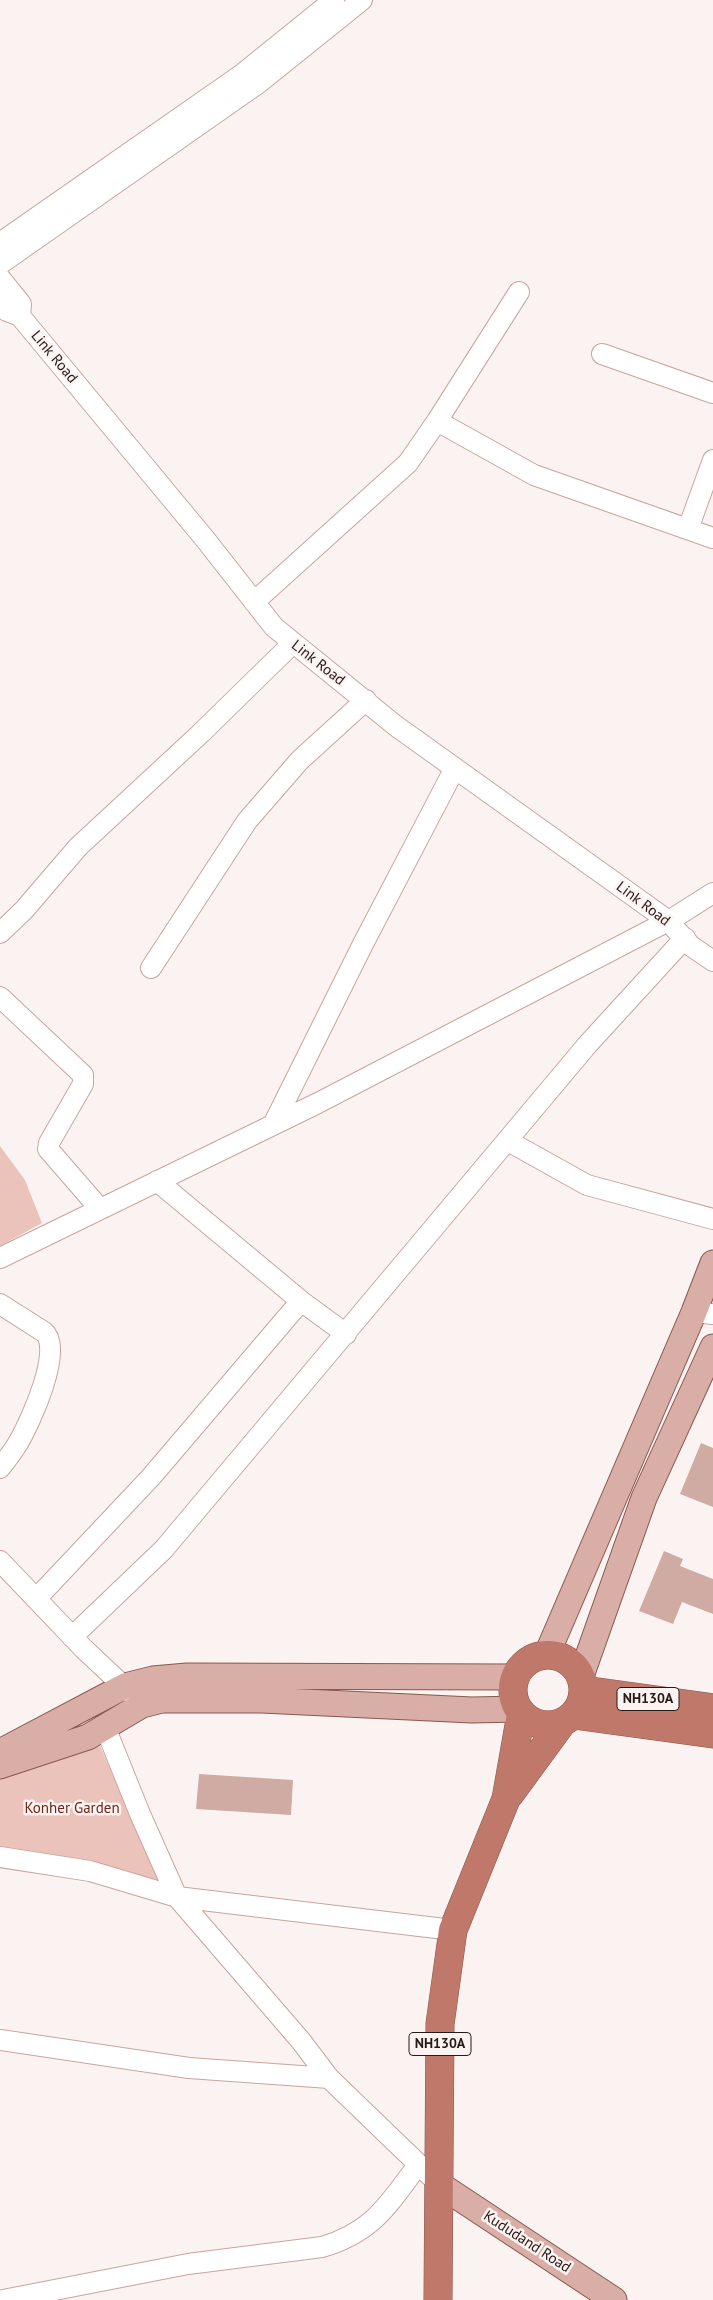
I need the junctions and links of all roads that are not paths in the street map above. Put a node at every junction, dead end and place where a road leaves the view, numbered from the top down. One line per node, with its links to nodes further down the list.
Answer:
1 (334, 0): 3 (street)
2 (362, 0): 4 (street)
3 (0, 244)
4 (0, 264)
5 (0, 278): 8 (street, Link Road)
6 (519, 292): 11 (street)
7 (0, 302): 8 (street, Link Road)
8 (20, 316): 15 (street, Link Road)
9 (602, 354): 10 (street)
10 (713, 393)
11 (437, 421): 13 (street); 15 (street)
12 (713, 460): 13 (street)
13 (688, 529): 14 (street)
14 (713, 538)
15 (254, 602): 16 (street, Link Road)
16 (293, 643): 17 (street, Link Road); 21 (street)
17 (366, 700): 18 (street, Link Road); 25 (street)
18 (455, 768): 20 (street, Link Road); 27 (street)
19 (713, 893): 20 (street)
20 (667, 920): 22 (street, Link Road); 27 (street)
21 (0, 933)
22 (685, 938): 23 (street, Link Road); 24 (street, Link Road); 28 (street)
23 (713, 950)
24 (713, 961)
25 (152, 968)
26 (0, 997): 30 (street)
27 (273, 1125): 29 (street)
28 (508, 1141): 31 (street); 37 (street)
29 (157, 1181): 30 (street); 34 (street)
30 (100, 1209): 32 (street)
31 (713, 1219)
32 (0, 1258)
33 (713, 1263): 36 (main road)
34 (301, 1301): 37 (street); 41 (street)
35 (0, 1304): 39 (street)
36 (704, 1313): 43 (main road)
37 (346, 1334): 42 (street)
38 (713, 1347): 45 (main road)
39 (0, 1468)
40 (0, 1561): 41 (street)
41 (36, 1599): 42 (street)
42 (72, 1637): 46 (street)
43 (548, 1654): 44 (highway); 45 (highway)
44 (514, 1677): 46 (main road); 49 (highway, NH130A)
45 (582, 1683): 48 (highway, NH130A); 50 (highway, NH130A)
46 (125, 1686): 47 (street); 53 (main road)
47 (142, 1705): 49 (main road); 51 (main road)
48 (713, 1708)
49 (519, 1712): 50 (highway, NH130A); 55 (highway, NH130A)
50 (568, 1719): 52 (highway, NH130A); 55 (highway, NH130A)
51 (105, 1727): 54 (main road); 57 (street)
52 (713, 1734)
53 (0, 1752)
54 (0, 1766)
55 (506, 1799): 58 (highway, NH130A)
56 (0, 1857): 57 (street)
57 (177, 1897): 58 (street); 60 (street)
58 (453, 1930): 62 (highway, NH130A)
59 (0, 2040): 60 (street)
60 (329, 2078): 61 (street)
61 (418, 2165): 62 (street); 63 (street)
62 (440, 2185): 64 (highway, NH130A); 65 (main road, Kududand Road)
63 (3, 2300)
64 (438, 2300)
65 (614, 2300)

